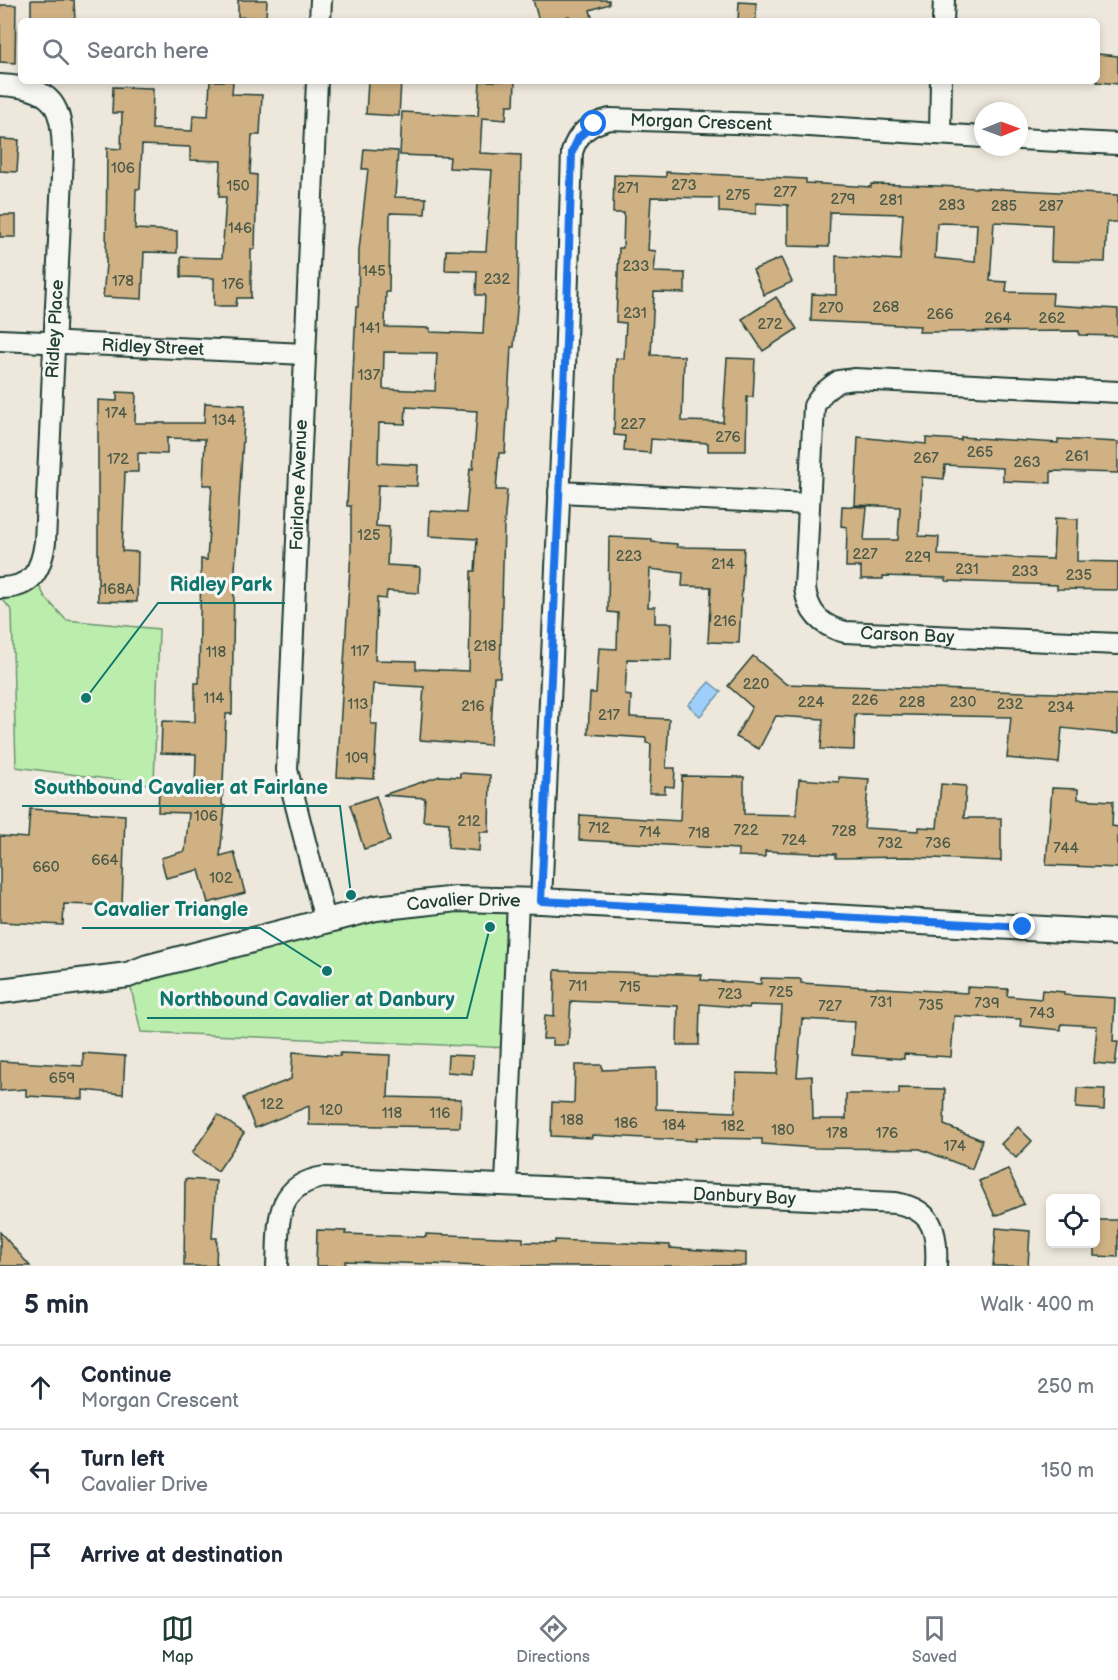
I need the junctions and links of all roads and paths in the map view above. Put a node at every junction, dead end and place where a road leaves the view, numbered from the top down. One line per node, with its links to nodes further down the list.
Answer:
1 (321, 0): 3 (street)
2 (944, 0): 4 (street)
3 (320, 18)
4 (943, 18)
5 (0, 84): 13 (street, Ridley Place)
6 (317, 84): 14 (street, Fairlane Avenue)
7 (941, 84): 8 (street)
8 (940, 133): 9 (street, Morgan Crescent); 16 (street, Morgan Crescent)
9 (974, 136)
10 (1028, 139): 11 (street)
11 (1118, 144)
12 (0, 340): 13 (street, Ridley Street)
13 (54, 343): 14 (street, Ridley Street); 18 (street, Ridley Place)
14 (304, 354): 21 (street, Fairlane Avenue)
15 (1118, 392): 17 (street, Carson Bay)
16 (560, 492): 17 (street); 20 (street, Morgan Crescent)
17 (809, 504): 19 (street, Carson Bay)
18 (0, 588)
19 (1118, 644)
20 (530, 901): 21 (street, Cavalier Drive); 22 (street, Cavalier Drive); 24 (street)
21 (325, 920): 23 (street, Cavalier Drive)
22 (1118, 933)
23 (0, 992)
24 (506, 1184): 25 (street, Danbury Bay); 26 (street, Danbury Bay)
25 (277, 1266)
26 (936, 1266)

